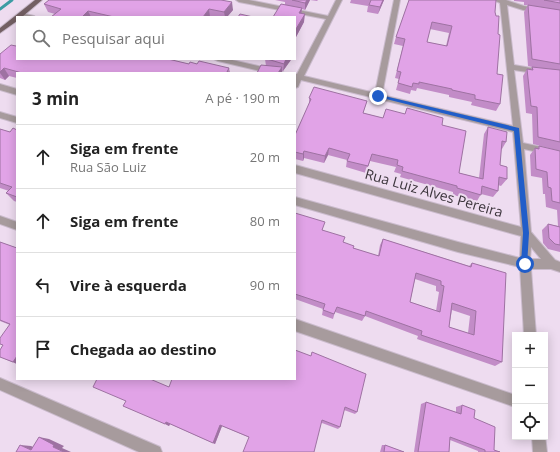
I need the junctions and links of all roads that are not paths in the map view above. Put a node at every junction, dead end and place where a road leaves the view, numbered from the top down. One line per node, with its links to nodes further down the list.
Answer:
1 (40, 0): 7 (main road)
2 (239, 0): 9 (street)
3 (339, 0): 9 (street)
4 (396, 0): 18 (street)
5 (501, 1): 6 (street); 12 (street)
6 (560, 14)
7 (19, 16)
8 (16, 18): 10 (main road)
9 (330, 18): 15 (street)
10 (0, 31)
11 (222, 60): 13 (street)
12 (510, 66): 14 (street); 21 (street)
13 (276, 72)
14 (560, 75)
15 (296, 79): 18 (street)
16 (0, 87): 17 (street)
17 (16, 92)
18 (378, 96): 21 (street)
19 (0, 115): 20 (street)
20 (16, 120)
21 (517, 130): 22 (street)
22 (519, 145): 23 (street); 28 (street)
23 (560, 154)
24 (296, 168): 28 (street, Rua Luiz Alves Pereira)
25 (296, 201): 29 (street)
26 (0, 220): 27 (street)
27 (16, 226)
28 (526, 233): 29 (street); 30 (street)
29 (525, 264): 30 (street); 32 (street)
30 (556, 265)
31 (296, 325): 34 (street)
32 (530, 332)
33 (0, 384): 36 (street)
34 (512, 400)
35 (539, 440): 37 (street)
36 (155, 452)
37 (540, 452)

